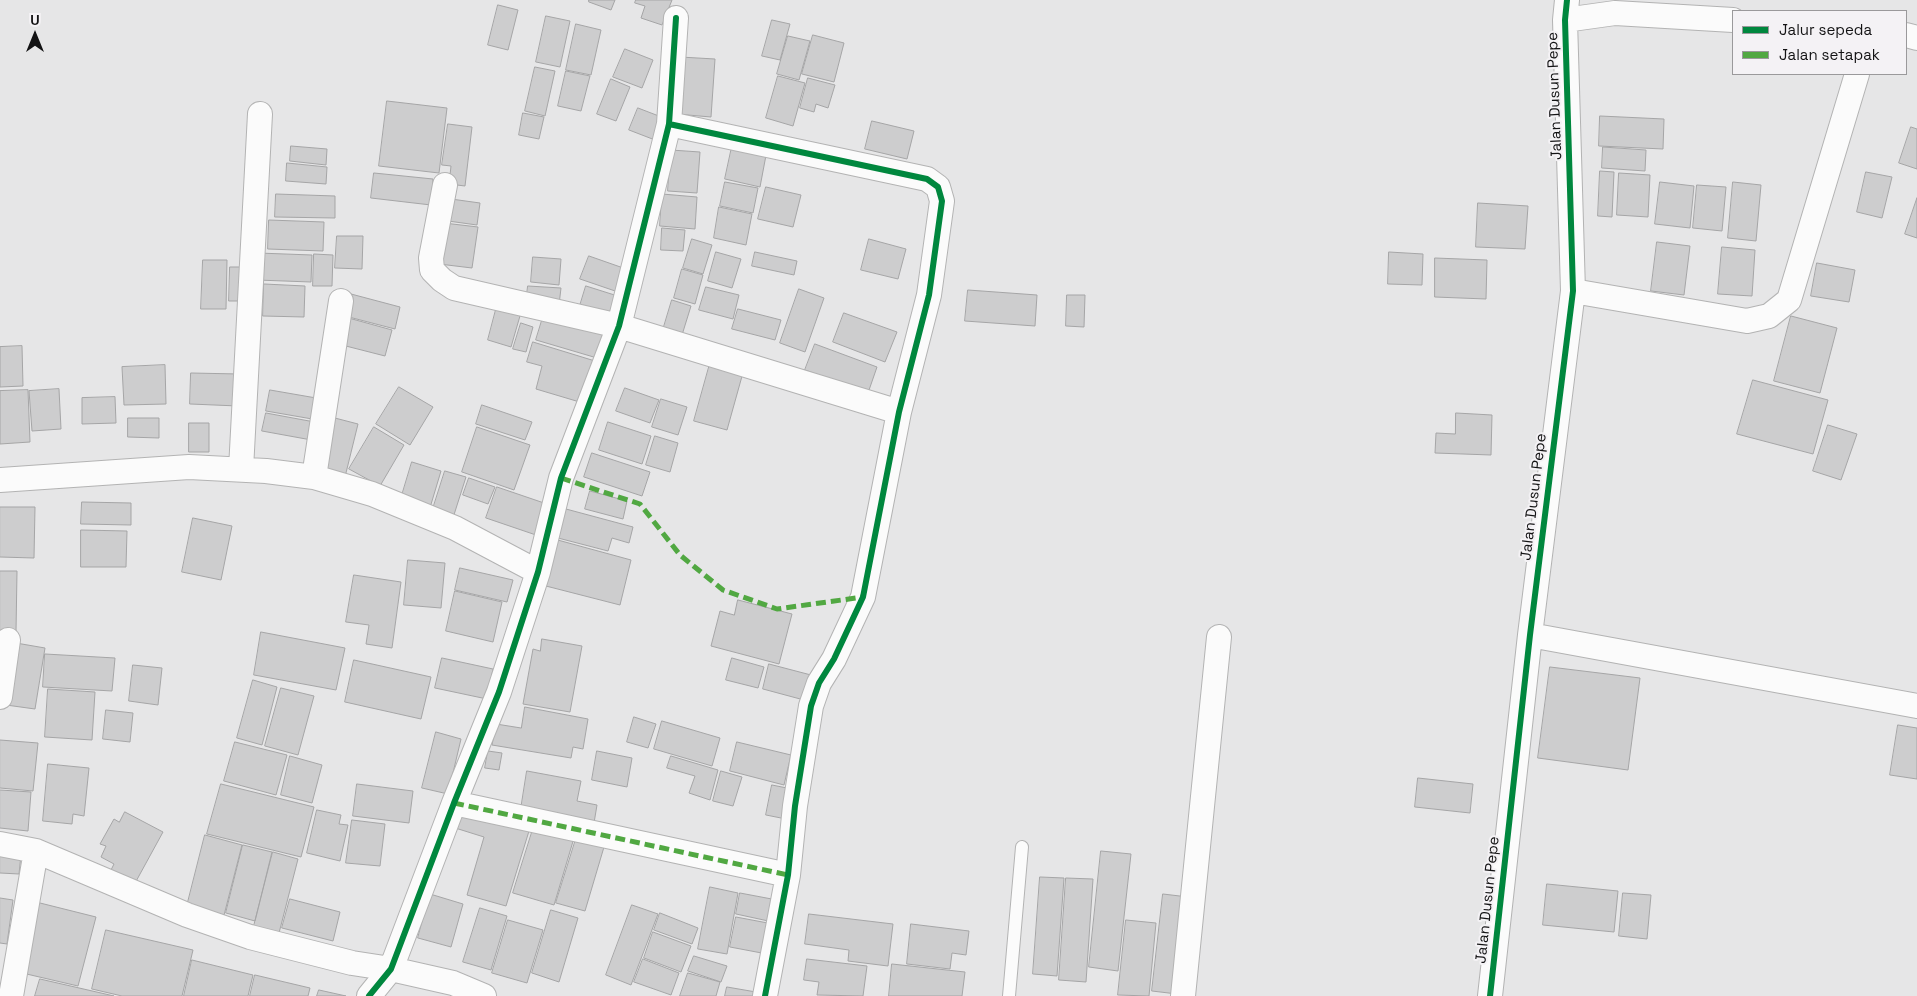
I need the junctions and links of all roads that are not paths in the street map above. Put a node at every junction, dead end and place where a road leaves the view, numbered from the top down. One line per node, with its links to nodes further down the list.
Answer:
1 (1566, 10): 3 (street); 8 (street, Jalan Dusun Pepe)
2 (676, 18): 6 (street)
3 (1732, 20)
4 (1857, 75): 8 (street)
5 (260, 114): 12 (street)
6 (669, 124): 10 (street); 11 (street)
7 (445, 185): 10 (street)
8 (1573, 291): 16 (street, Jalan Dusun Pepe)
9 (341, 301): 13 (street)
10 (619, 326): 11 (street); 15 (street)
11 (899, 412): 25 (street)
12 (241, 469): 13 (street); 14 (street)
13 (314, 477): 15 (street)
14 (0, 480)
15 (538, 572): 21 (street)
16 (1530, 635): 20 (street); 33 (street, Jalan Dusun Pepe)
17 (1219, 637): 32 (street)
18 (8, 640): 19 (street)
19 (0, 697)
20 (1917, 706)
21 (454, 803): 25 (street); 26 (street)
22 (0, 844): 24 (street)
23 (1022, 847): 31 (lane)
24 (36, 851): 26 (street); 27 (street)
25 (788, 875): 30 (street)
26 (391, 969): 28 (street); 29 (street)
27 (11, 996)
28 (369, 996)
29 (484, 996)
30 (765, 996)
31 (1010, 996)
32 (1183, 996)
33 (1490, 996)

